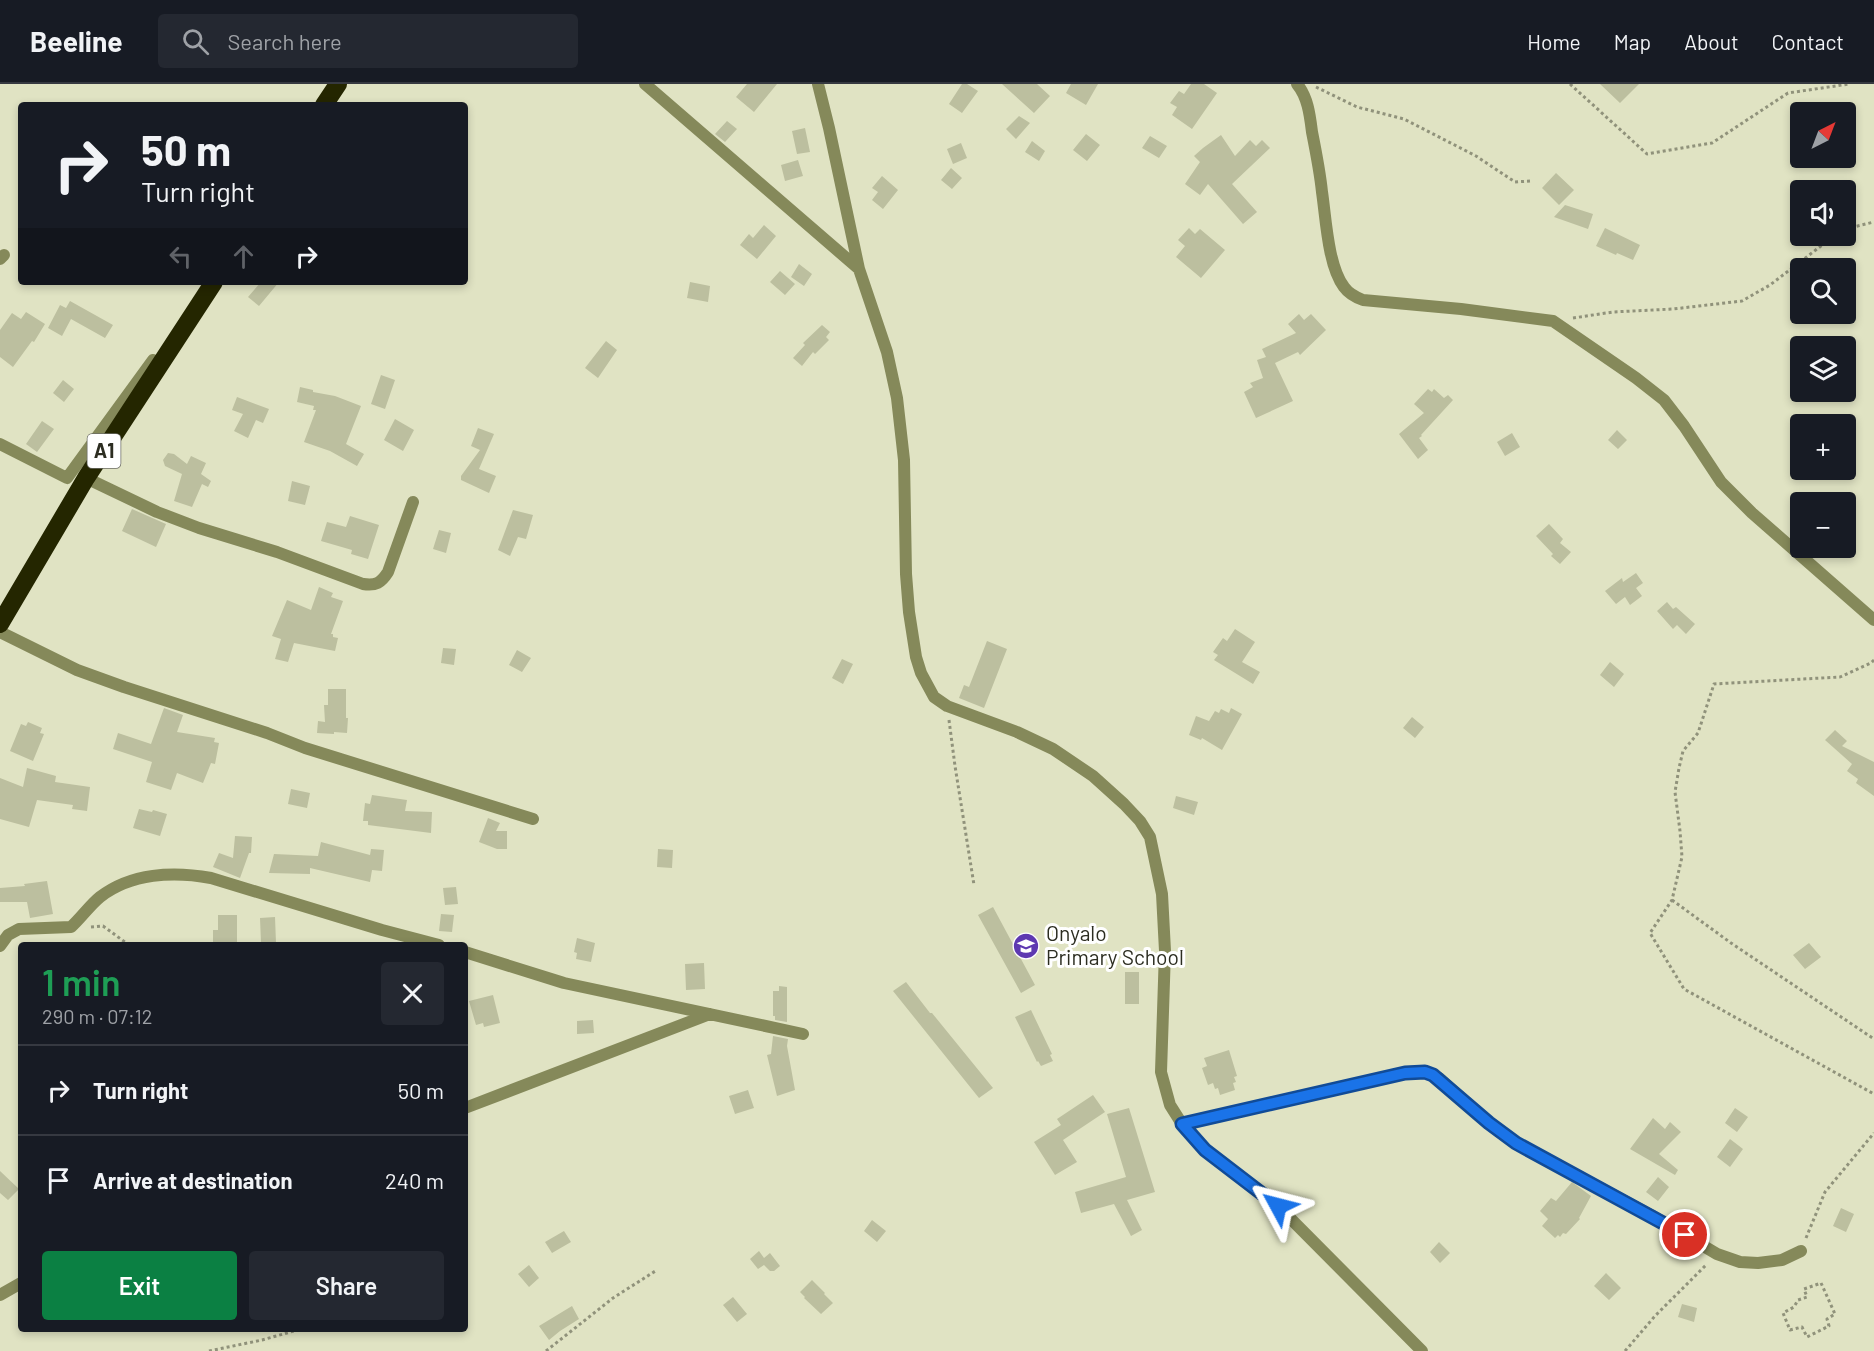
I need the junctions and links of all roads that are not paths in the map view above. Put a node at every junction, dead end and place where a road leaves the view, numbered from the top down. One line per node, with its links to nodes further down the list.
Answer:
1 (338, 84): 5 (highway)
2 (645, 84): 6 (street)
3 (818, 84): 6 (street)
4 (1297, 84): 12 (street)
5 (326, 102)
6 (859, 269): 22 (street)
7 (210, 285): 9 (street)
8 (210, 285): 10 (highway, A1)
9 (0, 444)
10 (86, 478): 11 (street); 13 (highway, A1)
11 (412, 502)
12 (1874, 620)
13 (0, 624)
14 (0, 632): 15 (street)
15 (533, 819)
16 (428, 942): 17 (street)
17 (0, 946)
18 (468, 953): 19 (street)
19 (711, 1014): 20 (street); 21 (street)
20 (803, 1034)
21 (468, 1107)
22 (1182, 1124): 23 (street); 26 (street)
23 (1801, 1251)
24 (18, 1285): 25 (street)
25 (0, 1295)
26 (1422, 1351)

